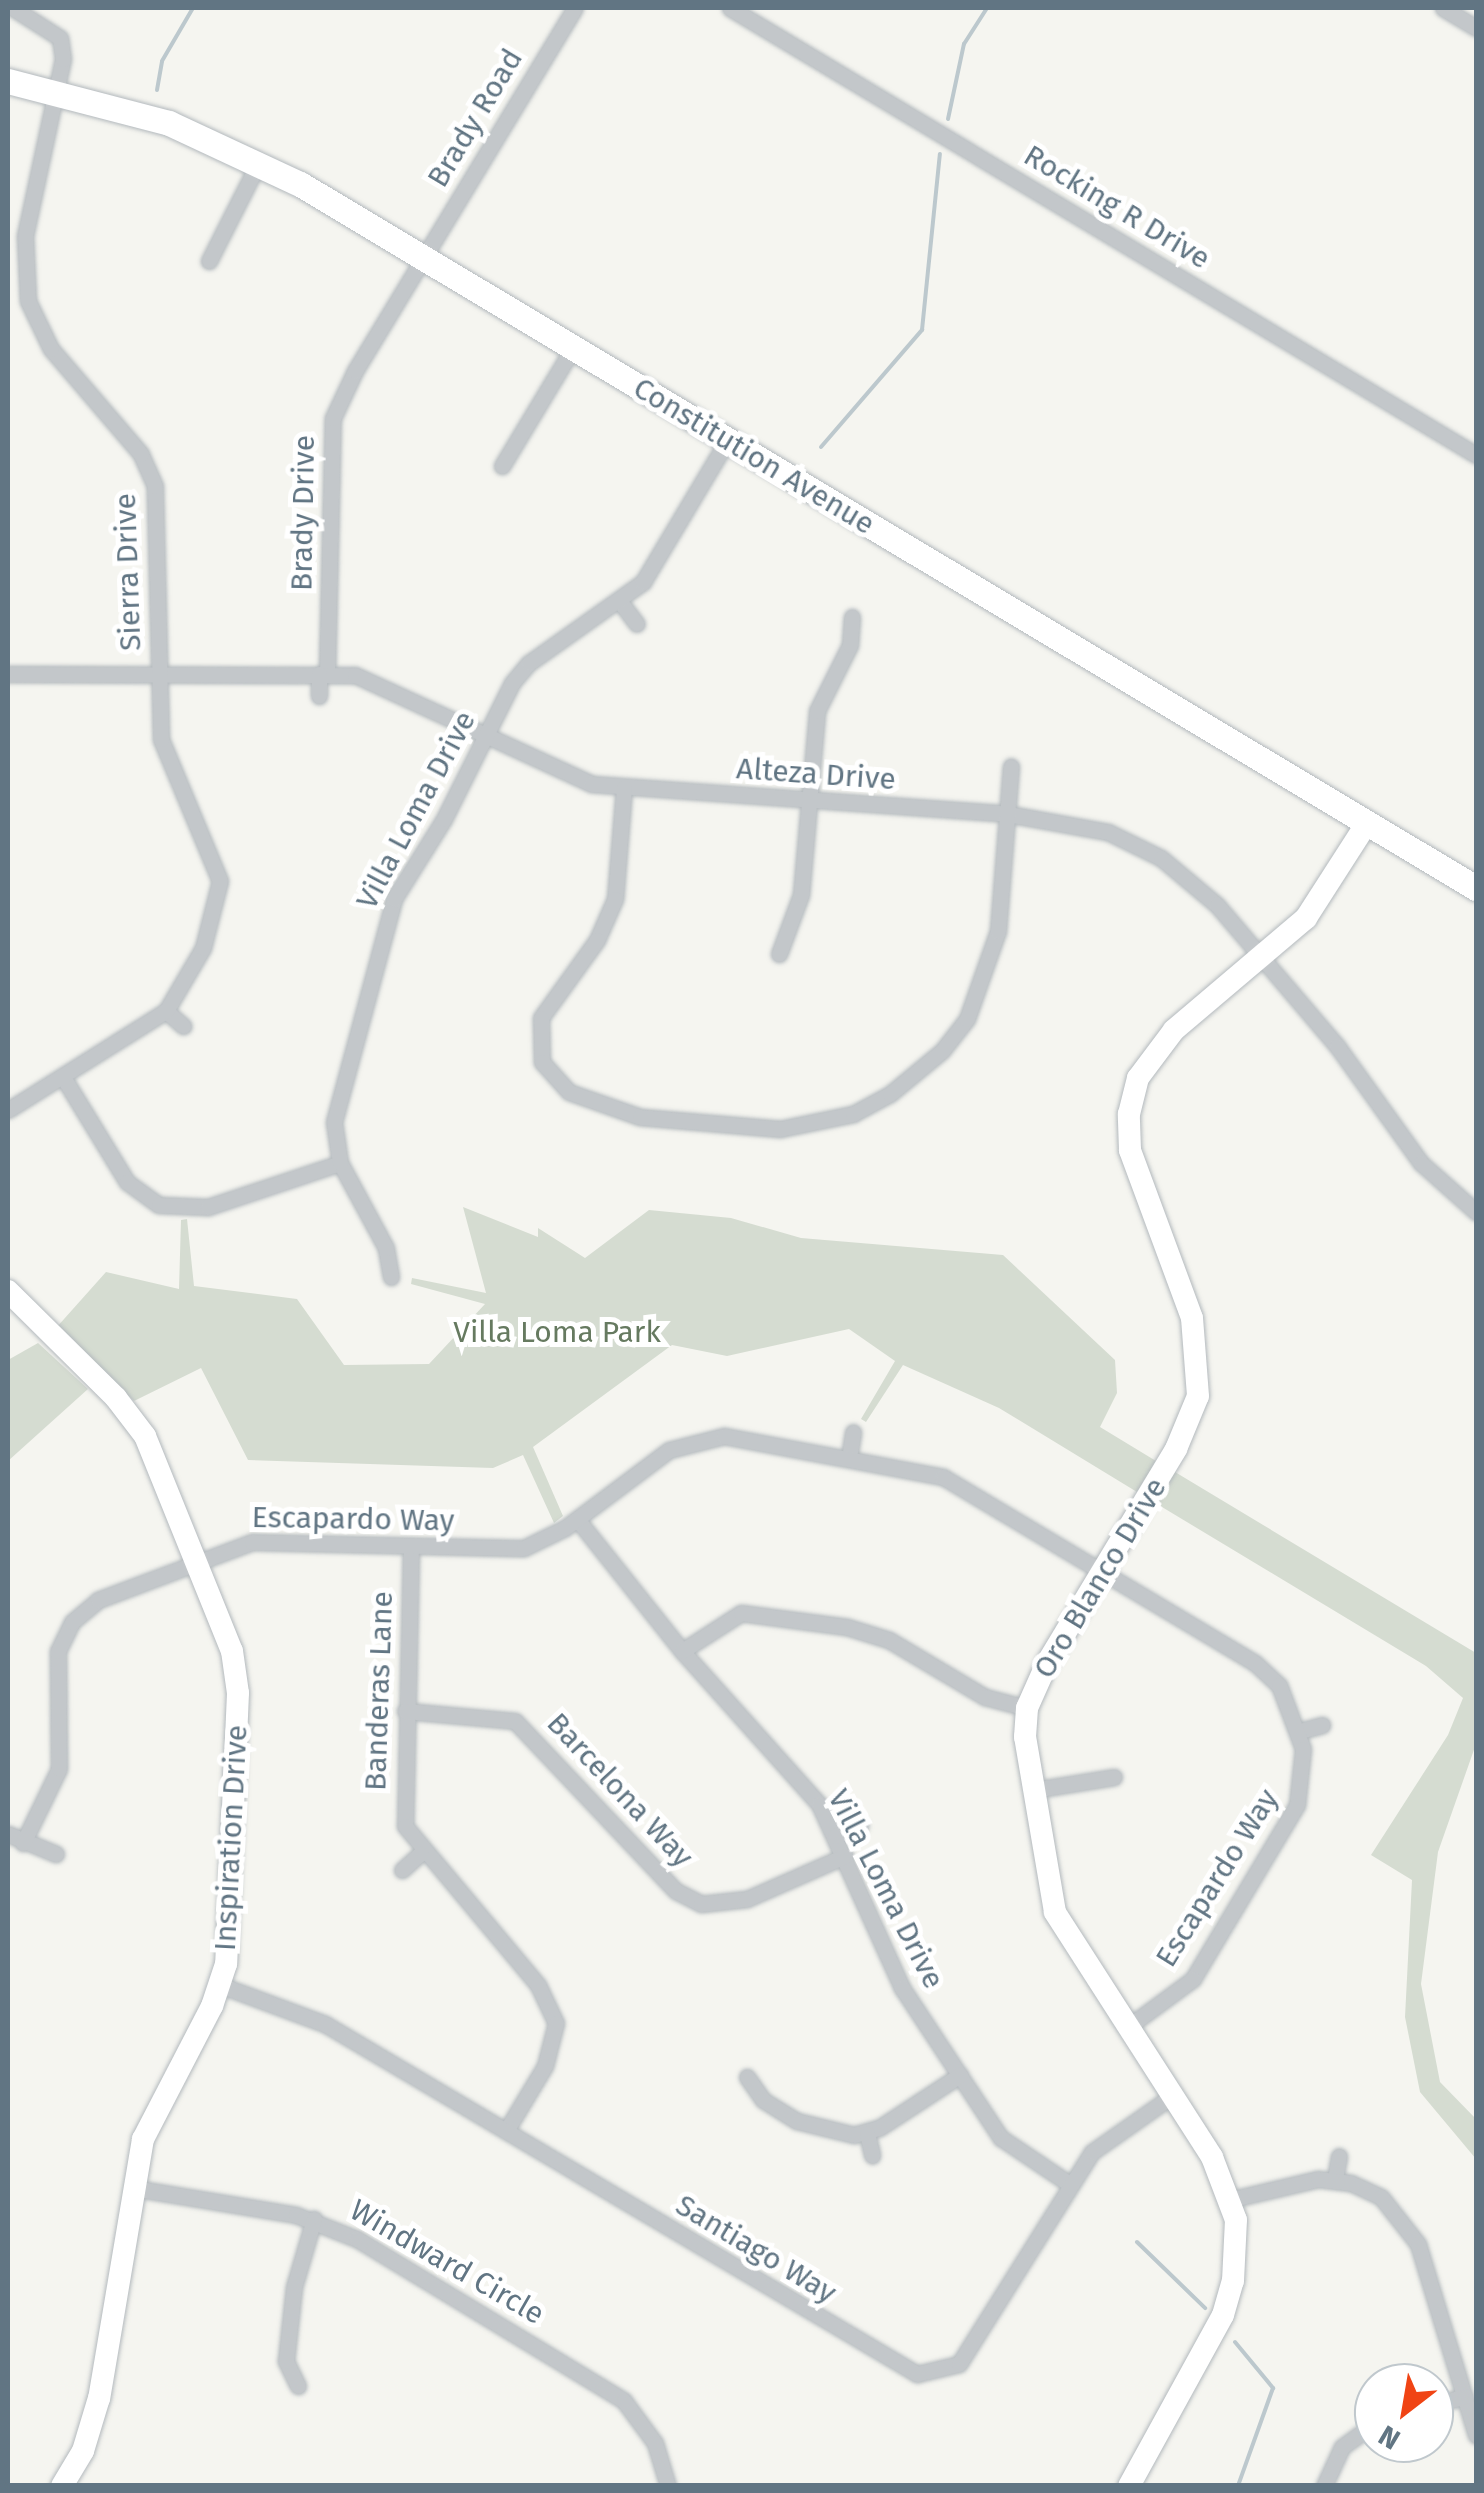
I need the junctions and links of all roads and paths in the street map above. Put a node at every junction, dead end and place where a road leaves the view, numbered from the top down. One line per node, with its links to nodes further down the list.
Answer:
1 (13, 8): 7 (street, Sierra Drive)
2 (575, 8): 9 (street, Brady Road)
3 (730, 8): 14 (street, Rocking R Drive)
4 (1442, 8): 5 (street)
5 (1476, 28)
6 (8, 81): 7 (main road, Constitution Avenue)
7 (56, 90): 8 (main road, Constitution Avenue); 11 (street, Sierra Drive)
8 (259, 162): 9 (main road, Constitution Avenue); 10 (street)
9 (423, 258): 12 (main road, Constitution Avenue); 19 (street, Brady Drive)
10 (209, 261)
11 (16, 269): 21 (street, Sierra Drive)
12 (573, 348): 13 (main road, Constitution Avenue); 15 (street)
13 (728, 441): 16 (street, Villa Loma Drive); 28 (main road, Constitution Avenue)
14 (1476, 454)
15 (502, 466)
16 (621, 603): 18 (street); 23 (street, Villa Loma Drive)
17 (852, 617): 26 (street)
18 (637, 624)
19 (323, 673): 21 (street, Alteza Drive); 22 (street, Brady Drive); 23 (street, Alteza Drive)
20 (8, 674): 21 (street, Alteza Drive)
21 (159, 674): 32 (street, Sierra Drive)
22 (319, 696)
23 (486, 738): 25 (street, Alteza Drive); 36 (street, Villa Loma Drive)
24 (1011, 767): 27 (street)
25 (624, 788): 26 (street, Alteza Drive); 27 (street)
26 (809, 801): 27 (street, Alteza Drive); 30 (street)
27 (1008, 814): 31 (street, Alteza Drive)
28 (1367, 822): 29 (main road, Constitution Avenue); 31 (street, Oro Blanco Drive)
29 (1476, 888)
30 (779, 954)
31 (1262, 958): 37 (street, Alteza Drive); 45 (street, Oro Blanco Drive)
32 (166, 1011): 33 (street); 34 (street, Sierra Drive)
33 (183, 1026)
34 (63, 1077): 35 (street, Sierra Drive); 36 (street)
35 (8, 1110)
36 (340, 1163): 38 (street, Villa Loma Drive)
37 (1476, 1212)
38 (391, 1277)
39 (8, 1291): 44 (street, Inspiration Drive)
40 (853, 1432): 41 (street)
41 (850, 1458): 42 (street, Escapardo Way); 45 (street, Escapardo Way)
42 (577, 1519): 43 (street, Escapardo Way); 46 (street, Villa Loma Drive)
43 (411, 1547): 44 (street, Escapardo Way); 48 (street, Banderas Lane)
44 (196, 1560): 56 (street, Escapardo Way); 61 (street, Inspiration Drive)
45 (1103, 1570): 47 (street, Oro Blanco Drive); 50 (street, Escapardo Way)
46 (682, 1651): 47 (street); 55 (street, Villa Loma Drive)
47 (1027, 1708): 52 (street, Oro Blanco Drive)
48 (405, 1711): 57 (street, Banderas Lane); 59 (street, Barcelona Way)
49 (1322, 1725): 50 (street)
50 (1300, 1731): 64 (street, Escapardo Way)
51 (1114, 1777): 52 (street)
52 (1034, 1790): 64 (street, Oro Blanco Drive)
53 (860, 1826): 55 (street)
54 (8, 1834): 56 (street)
55 (835, 1836): 59 (street, Villa Loma Drive)
56 (23, 1843): 58 (street)
57 (421, 1853): 60 (street); 63 (street, Banderas Lane)
58 (56, 1854)
59 (844, 1856): 65 (street, Villa Loma Drive)
60 (402, 1870)
61 (220, 1985): 68 (street, Santiago Way); 74 (street, Inspiration Drive)
62 (576, 2020): 63 (street)
63 (556, 2023): 68 (street)
64 (1128, 2027): 67 (street, Oro Blanco Drive)
65 (960, 2075): 69 (street); 73 (street, Villa Loma Drive)
66 (746, 2078): 69 (street)
67 (1173, 2095): 73 (street, Santiago Way); 75 (street, Oro Blanco Drive)
68 (506, 2131): 73 (street, Santiago Way)
69 (867, 2133): 70 (street)
70 (872, 2155)
71 (1338, 2156): 72 (street)
72 (1335, 2180): 75 (street); 78 (street)
73 (1071, 2184)
74 (133, 2188): 76 (street, Windward Circle); 82 (street, Inspiration Drive)
75 (1233, 2200): 84 (street, Oro Blanco Drive)
76 (314, 2219): 77 (street); 83 (street, Windward Circle)
77 (298, 2386)
78 (1465, 2396): 79 (street); 80 (street)
79 (1454, 2399)
80 (1476, 2435)
81 (1354, 2438): 85 (street)
82 (62, 2486)
83 (668, 2486)
84 (1130, 2486)
85 (1324, 2486)

